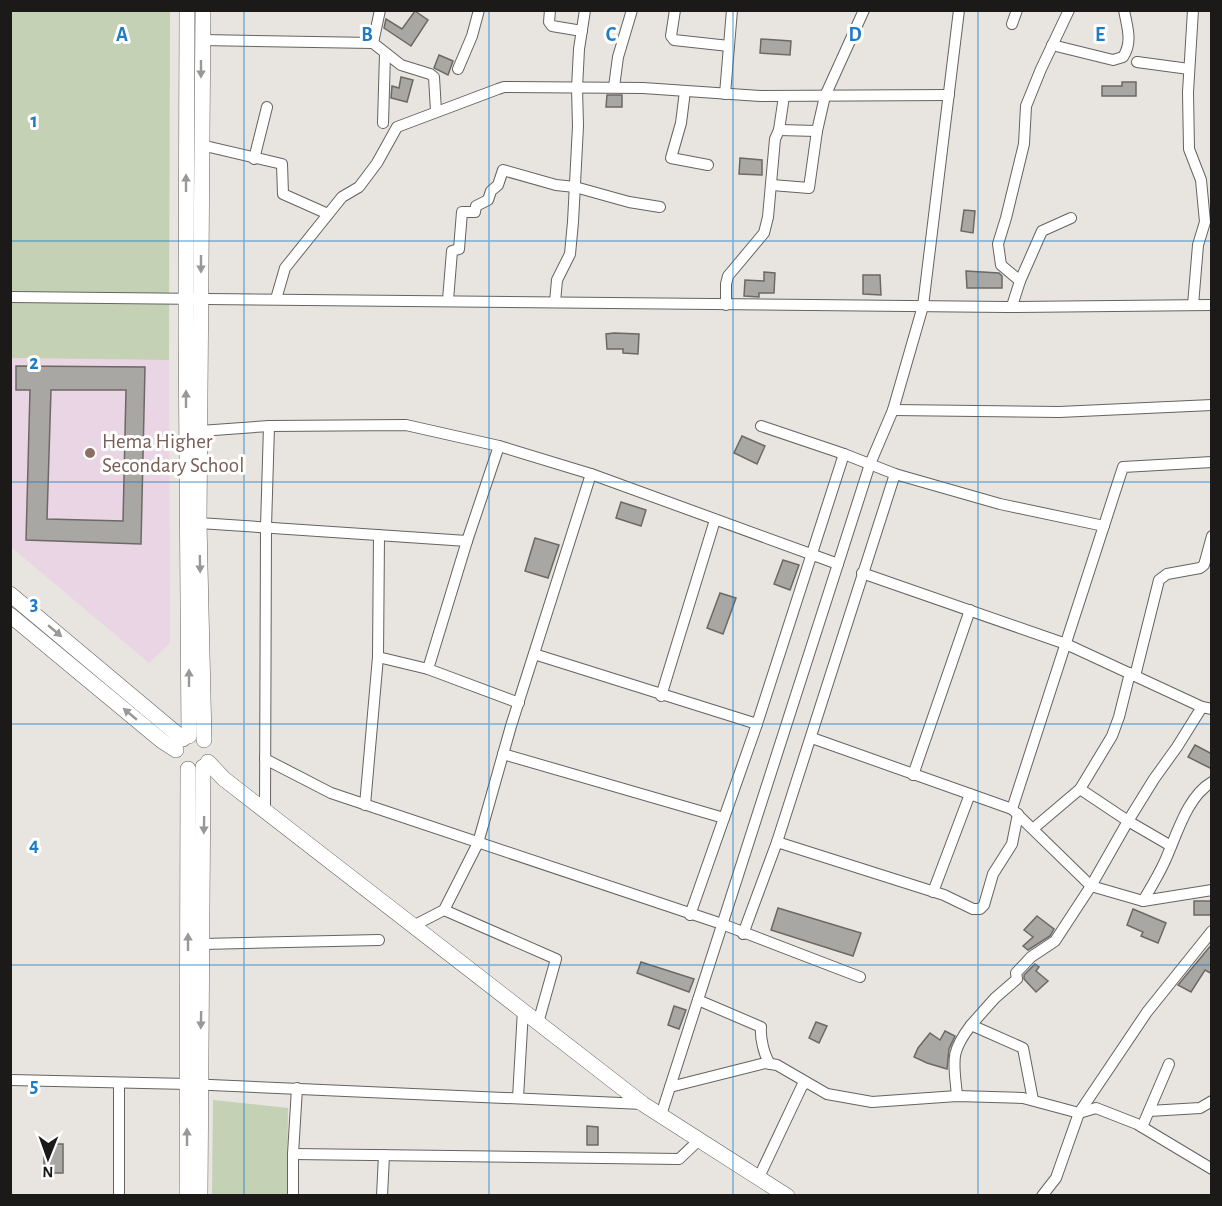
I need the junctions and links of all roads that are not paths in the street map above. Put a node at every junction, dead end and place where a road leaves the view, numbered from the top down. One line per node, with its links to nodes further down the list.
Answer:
1 (187, 10): 50 (street, one-way to 1)
2 (203, 10): 18 (street)
3 (380, 10): 19 (street)
4 (478, 10): 24 (street)
5 (550, 10): 17 (street)
6 (585, 10): 17 (street)
7 (632, 10): 26 (street)
8 (675, 10): 21 (street)
9 (732, 10): 21 (street)
10 (864, 10): 32 (street)
11 (959, 10): 30 (street)
12 (1017, 10): 16 (street)
13 (1069, 10): 20 (street)
14 (1124, 10): 20 (street)
15 (1192, 10): 25 (street)
16 (1012, 24)
17 (582, 31): 27 (street)
18 (202, 40): 19 (street); 38 (street, one-way to 38)
19 (373, 43): 22 (street)
20 (1052, 45): 48 (street)
21 (729, 46): 29 (street)
22 (385, 54): 34 (street); 35 (street)
23 (1137, 62): 25 (street)
24 (458, 69)
25 (1189, 69): 42 (street)
26 (614, 87): 27 (street); 28 (street)
27 (577, 88): 34 (street); 44 (street)
28 (685, 91): 29 (street); 40 (street)
29 (725, 94): 31 (street)
30 (949, 95): 32 (street); 57 (street)
31 (784, 96): 32 (street); 36 (street)
32 (825, 96): 37 (street)
33 (267, 107): 39 (street)
34 (436, 111): 46 (street)
35 (383, 123)
36 (779, 130): 37 (street); 43 (street)
37 (817, 130): 43 (street)
38 (201, 145): 39 (street); 50 (street, one-way to 50)
39 (254, 159): 46 (street)
40 (708, 165)
41 (1212, 175): 42 (street)
42 (1199, 176): 55 (street)
43 (772, 185): 54 (street)
44 (575, 187): 45 (street); 52 (street); 53 (street)
45 (660, 207)
46 (328, 214): 51 (street)
47 (1071, 218): 48 (street)
48 (1020, 281): 58 (street)
49 (10, 297): 50 (street)
50 (193, 299): 51 (street); 63 (street); 93 (street, one-way to 50)
51 (276, 299): 52 (street)
52 (448, 300): 53 (street)
53 (555, 302): 54 (street)
54 (726, 305): 57 (street)
55 (1193, 305): 56 (street); 58 (street)
56 (1212, 305)
57 (923, 306): 58 (street); 60 (street)
58 (1012, 306)
59 (1212, 405): 60 (street)
60 (893, 410): 67 (street)
61 (269, 426): 63 (street); 64 (street); 73 (street)
62 (761, 426): 65 (street)
63 (200, 431): 71 (street)
64 (500, 447): 68 (street); 76 (street)
65 (844, 454): 67 (street); 77 (street)
66 (1212, 462): 72 (street)
67 (870, 464): 69 (street); 78 (street)
68 (591, 474): 70 (street); 84 (street)
69 (895, 474): 72 (street); 79 (street)
70 (715, 520): 77 (street); 88 (street)
71 (200, 523): 73 (street); 93 (street, one-way to 93)
72 (1104, 526): 83 (street)
73 (266, 527): 74 (street); 95 (street)
74 (380, 535): 76 (street); 85 (street)
75 (1212, 536): 87 (street)
76 (467, 542): 86 (street)
77 (811, 554): 78 (street); 91 (street)
78 (838, 564): 116 (street)
79 (862, 573): 81 (street); 92 (street)
80 (10, 594): 93 (street, one-way to 93)
81 (970, 610): 83 (street); 97 (street)
82 (10, 615): 93 (street, one-way to 82)
83 (1066, 644): 87 (street); 103 (street)
84 (534, 654): 88 (street); 89 (street)
85 (378, 657): 86 (street); 101 (street)
86 (428, 669): 89 (street)
87 (1132, 675): 90 (street); 99 (street)
88 (661, 696): 91 (street)
89 (519, 703): 94 (street)
90 (1198, 704): 105 (street)
91 (757, 724): 104 (street)
92 (812, 738): 97 (street); 107 (street)
93 (188, 741): 96 (street); 96 (street)
94 (503, 754): 104 (street); 108 (street)
95 (265, 759): 101 (street); 102 (street)
96 (200, 766): 102 (street); 121 (street, one-way to 121); 132 (street, one-way to 96)
97 (913, 775): 100 (street)
98 (1212, 782): 109 (street)
99 (1080, 789): 105 (street); 106 (street)
100 (970, 794): 103 (street); 112 (street)
101 (365, 805): 108 (street)
102 (265, 810): 117 (street)
103 (1015, 811): 106 (street); 112 (street)
104 (724, 818): 115 (street)
105 (1123, 818): 109 (street); 110 (street)
106 (1034, 828): 110 (street)
107 (777, 842): 112 (street); 119 (street)
108 (478, 843): 114 (street); 115 (street)
109 (1172, 846): 113 (street)
110 (1091, 886): 113 (street); 126 (street)
111 (1212, 890): 113 (street)
112 (933, 892)
113 (1143, 901)
114 (444, 910): 117 (street); 125 (street)
115 (690, 915): 116 (street)
116 (722, 924): 119 (street); 123 (street)
117 (413, 926): 124 (street)
118 (1212, 932): 141 (street)
119 (743, 934): 122 (street)
120 (379, 940): 121 (street)
121 (202, 944): 132 (street, one-way to 132)
122 (860, 977)
123 (698, 1000): 127 (street); 133 (street)
124 (523, 1010): 125 (street); 136 (street)
125 (538, 1023): 139 (street)
126 (971, 1025): 135 (street); 137 (street)
127 (770, 1064): 131 (street); 133 (street)
128 (1169, 1064): 140 (street)
129 (10, 1080): 130 (street)
130 (119, 1083): 132 (street); 150 (street)
131 (806, 1083): 135 (street); 148 (street)
132 (194, 1084): 134 (street); 151 (street, one-way to 132); 152 (street)
133 (670, 1087): 142 (street)
134 (297, 1088): 136 (street); 145 (street)
135 (957, 1096): 137 (street)
136 (518, 1098): 139 (street)
137 (1033, 1100): 141 (street)
138 (1212, 1101): 140 (street)
139 (643, 1104): 142 (street)
140 (1149, 1112): 143 (street)
141 (1079, 1113): 143 (street); 155 (street)
142 (661, 1116): 144 (street)
143 (1142, 1127): 147 (street)
144 (699, 1140): 146 (street); 148 (street)
145 (292, 1154): 146 (street); 153 (street)
146 (384, 1155): 154 (street)
147 (1212, 1169)
148 (759, 1177): 149 (street)
149 (785, 1195)
150 (119, 1196)
151 (187, 1196)
152 (200, 1196)
153 (293, 1196)
154 (382, 1196)
155 (1042, 1196)

